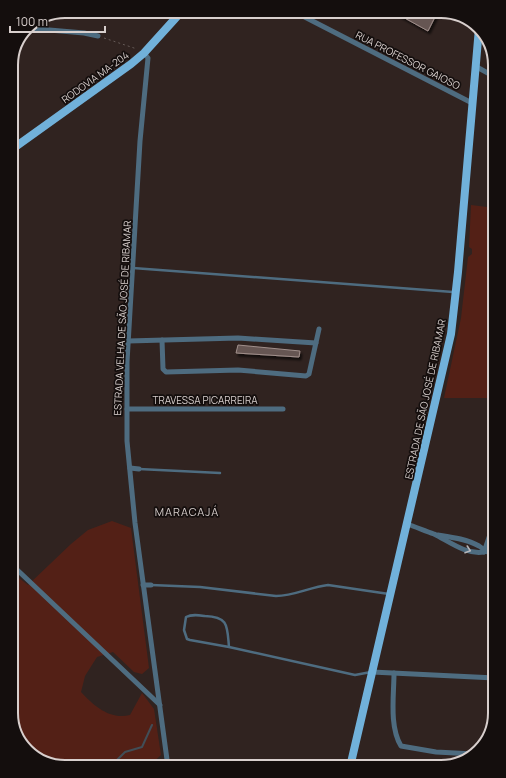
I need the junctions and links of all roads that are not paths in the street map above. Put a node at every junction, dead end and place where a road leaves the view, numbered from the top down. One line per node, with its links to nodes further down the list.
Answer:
1 (176, 18): 6 (main road, RODOVIA MA-204)
2 (307, 18): 9 (street, RUA PROFESSOR GAIOSO)
3 (36, 29): 4 (street)
4 (98, 36)
5 (478, 37): 7 (main road, ESTRADA DE SÃO JOSÉ DE RIBAMAR)
6 (144, 53): 10 (main road, RODOVIA MA-204); 11 (street, ESTRADA VELHA DE SÃO JOSÉ DE RIBAMAR)
7 (476, 66): 8 (street); 9 (main road, ESTRADA DE SÃO JOSÉ DE RIBAMAR)
8 (488, 73)
9 (472, 103): 12 (main road, ESTRADA DE SÃO JOSÉ DE RIBAMAR)
10 (18, 145)
11 (133, 268): 12 (lane); 15 (street, ESTRADA VELHA DE SÃO JOSÉ DE RIBAMAR)
12 (456, 292): 22 (main road, ESTRADA DE SÃO JOSÉ DE RIBAMAR)
13 (319, 329): 16 (street)
14 (162, 340): 15 (street); 16 (street); 16 (street)
15 (128, 341): 17 (street, ESTRADA VELHA DE SÃO JOSÉ DE RIBAMAR)
16 (316, 343)
17 (126, 409): 18 (street, TRAVESSA PICARREIRA); 19 (street, ESTRADA VELHA DE SÃO JOSÉ DE RIBAMAR)
18 (283, 409)
19 (130, 468): 20 (street); 27 (street, ESTRADA VELHA DE SÃO JOSÉ DE RIBAMAR)
20 (139, 469): 21 (lane)
21 (220, 473)
22 (407, 524): 24 (street); 29 (main road, ESTRADA DE SÃO JOSÉ DE RIBAMAR)
23 (488, 540): 24 (street)
24 (484, 552): 25 (street)
25 (488, 553)
26 (18, 571): 34 (street)
27 (143, 585): 28 (street); 34 (street, ESTRADA VELHA DE SÃO JOSÉ DE RIBAMAR)
28 (151, 585): 29 (lane)
29 (391, 594): 31 (main road, ESTRADA DE SÃO JOSÉ DE RIBAMAR)
30 (229, 647): 30 (lane); 31 (lane)
31 (372, 672): 32 (street); 37 (main road, ESTRADA DE SÃO JOSÉ DE RIBAMAR)
32 (394, 673): 33 (street); 35 (street)
33 (488, 678)
34 (160, 705): 36 (street, ESTRADA VELHA DE SÃO JOSÉ DE RIBAMAR)
35 (465, 754)
36 (167, 760)
37 (352, 760)

